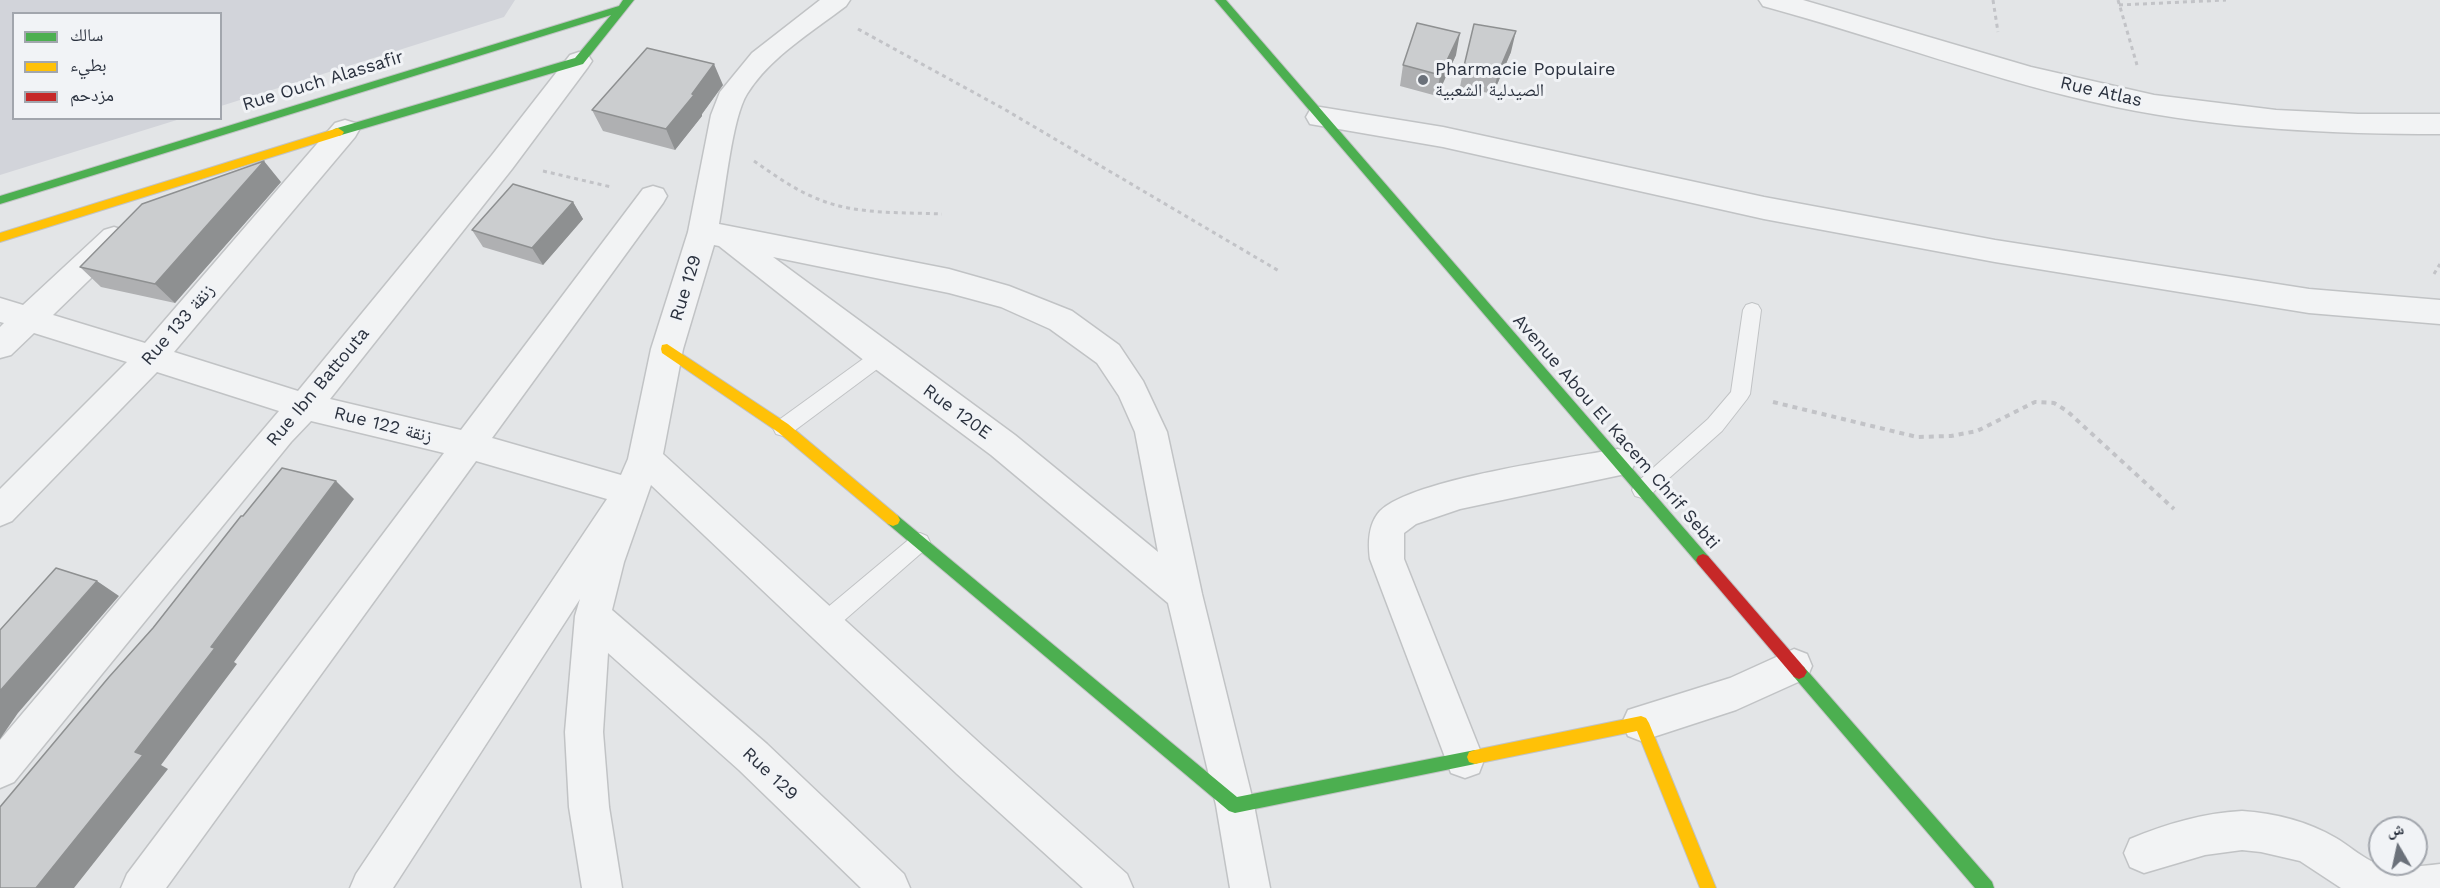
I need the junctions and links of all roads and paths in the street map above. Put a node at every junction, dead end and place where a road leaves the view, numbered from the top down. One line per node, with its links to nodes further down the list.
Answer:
1 (1220, 0): 11 (street, Avenue Abou El Kacem Chrif Sebti)
2 (1772, 0): 12 (street, Rue Atlas)
3 (1993, 0): 8 (path)
4 (2226, 0): 5 (path)
5 (2118, 2): 10 (path)
6 (626, 4): 9 (street, Rue Ibn Battouta); 18 (street, Rue Ouch Alassafir)
7 (830, 5): 14 (street, Rue 129); 22 (path)
8 (1999, 41)
9 (579, 61): 13 (street); 15 (street, Rue Ibn Battouta)
10 (2138, 66)
11 (1320, 117): 25 (street); 36 (street, Avenue Abou El Kacem Chrif Sebti)
12 (2440, 124)
13 (345, 130): 16 (street); 30 (street, Rue 133 زنقة)
14 (720, 140): 19 (path); 20 (street, Rue 129)
15 (502, 162): 17 (path); 32 (street, Rue Ibn Battouta)
16 (167, 187): 21 (street); 26 (street)
17 (653, 196): 34 (street)
18 (0, 200)
19 (942, 214)
20 (714, 234): 28 (street, Rue 129); 29 (street, Rue 120E); 42 (street)
21 (0, 238)
22 (1279, 271)
23 (0, 310): 26 (street, Rue 122 زنقة)
24 (1752, 310): 31 (lane)
25 (2440, 312)
26 (30, 318): 27 (street); 30 (street, Rue 122 زنقة)
27 (0, 346)
28 (667, 349): 33 (street); 35 (street, Rue 129)
29 (881, 356): 33 (lane); 42 (street, Rue 120E)
30 (150, 359): 32 (street, Rue 122 زنقة); 40 (street, Rue 133 زنقة)
31 (1740, 394): 37 (lane); 39 (path)
32 (305, 406): 34 (street, Rue 122 زنقة); 48 (street, Rue Ibn Battouta)
33 (783, 428): 41 (street)
34 (467, 446): 38 (street, Rue 122 زنقة); 53 (street)
35 (645, 459): 38 (street, Rue 129); 44 (street)
36 (1618, 463): 37 (street, Avenue Abou El Kacem Chrif Sebti); 47 (street)
37 (1642, 490): 45 (street, Avenue Abou El Kacem Chrif Sebti)
38 (631, 492): 43 (street, Rue 129); 54 (street)
39 (2174, 509)
40 (0, 511)
41 (920, 542): 44 (lane); 49 (street)
42 (1184, 594): 49 (street)
43 (593, 616): 52 (street, Rue 129); 55 (street, Rue 129)
44 (824, 624): 56 (street)
45 (1794, 666): 46 (street); 59 (street, Avenue Abou El Kacem Chrif Sebti)
46 (1641, 723): 47 (street); 58 (street)
47 (1465, 760): 49 (street)
48 (0, 770)
49 (1235, 805): 57 (street)
50 (2144, 853): 51 (street)
51 (2440, 884)
52 (600, 886)
53 (141, 888)
54 (370, 888)
55 (890, 888)
56 (1113, 888)
57 (1250, 888)
58 (1708, 888)
59 (1986, 888)

